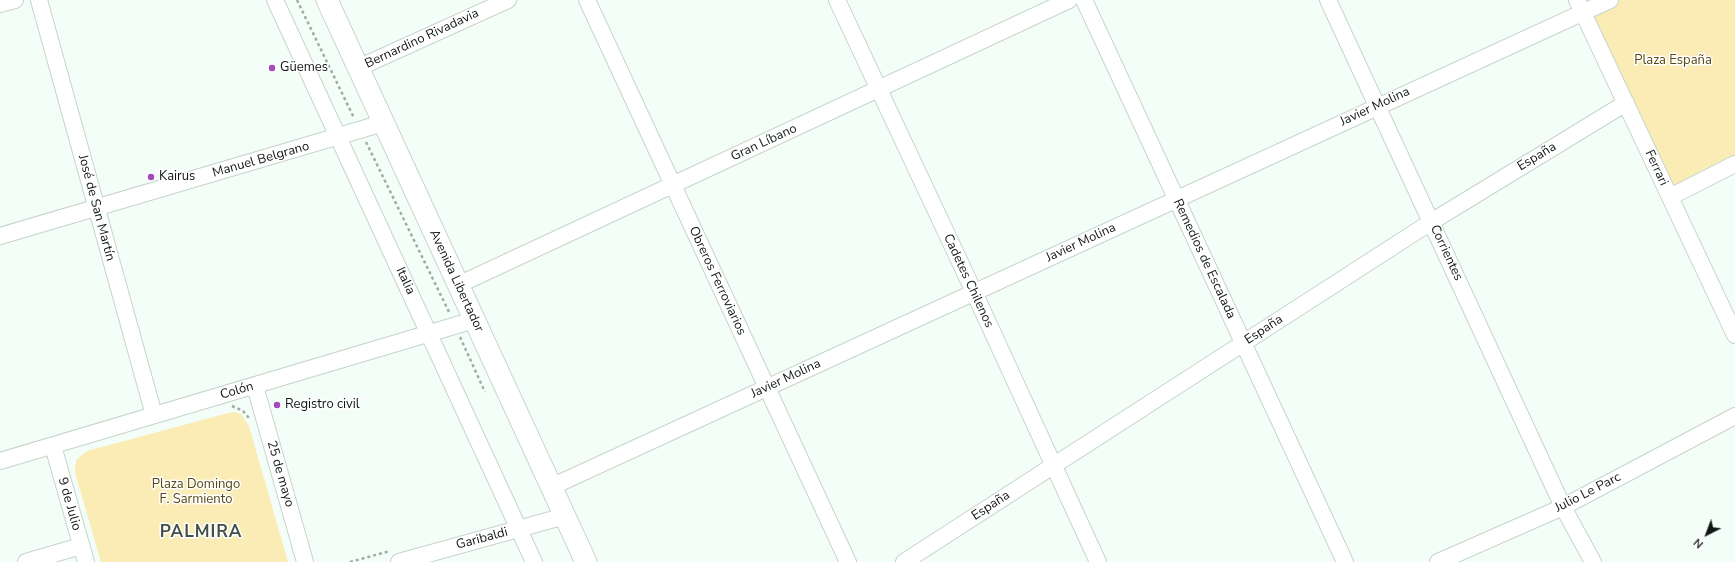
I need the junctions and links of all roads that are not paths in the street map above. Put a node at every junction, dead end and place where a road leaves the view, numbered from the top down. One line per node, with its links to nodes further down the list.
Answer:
1 (15, 0): 12 (street)
2 (39, 0): 24 (street, José de San Martín)
3 (275, 0): 19 (street, Italia)
4 (327, 0): 14 (main road, Avenida Libertador)
5 (508, 0): 14 (street, Bernardino Rivadavia)
6 (587, 0): 21 (street, Obreros Ferroviarios)
7 (837, 0): 15 (street, Cadetes Chilenos)
8 (1069, 0): 15 (street, Gran Líbano)
9 (1084, 0): 23 (street, Remedios de Escalada)
10 (1328, 0): 17 (street, Corrientes)
11 (1610, 0): 13 (street, Javier Molina)
12 (0, 4)
13 (1580, 6): 16 (street, Ferrari); 17 (street, Javier Molina)
14 (358, 68): 18 (main road, Avenida Libertador)
15 (879, 90): 21 (street, Gran Líbano); 28 (street, Cadetes Chilenos)
16 (1626, 103): 22 (street, Ferrari); 25 (street, España)
17 (1377, 106): 23 (street, Javier Molina); 25 (street, Corrientes)
18 (383, 123): 19 (street, Manuel Belgrano); 27 (main road, Avenida Libertador)
19 (338, 137): 24 (street, Manuel Belgrano); 30 (street, Italia)
20 (1735, 164): 22 (street)
21 (673, 185): 27 (street, Gran Líbano); 34 (street, Obreros Ferroviarios)
22 (1670, 197): 31 (street, Ferrari)
23 (1176, 198): 28 (street, Javier Molina); 32 (street, Remedios de Escalada)
24 (96, 208): 26 (street, Manuel Belgrano); 35 (street, José de San Martín)
25 (1431, 222): 32 (street, España); 41 (street, Corrientes)
26 (0, 236)
27 (458, 285): 29 (main road, Avenida Libertador)
28 (974, 292): 34 (street, Javier Molina); 39 (street, Cadetes Chilenos)
29 (465, 323): 30 (street, Colón); 40 (main road, Avenida Libertador)
30 (429, 334): 33 (street, Colón); 43 (street, Italia)
31 (1735, 335)
32 (1243, 344): 39 (street, España); 54 (street, Remedios de Escalada)
33 (255, 386): 35 (street, Colón); 47 (street, 25 de mayo)
34 (767, 388): 40 (street, Javier Molina); 51 (street, Obreros Ferroviarios)
35 (154, 415): 37 (street, Colón)
36 (1735, 416): 41 (street, Julio Le Parc)
37 (53, 446): 38 (street, Colón); 44 (street, 9 de Julio)
38 (0, 461)
39 (1054, 466): 52 (street, España); 53 (street, Cadetes Chilenos)
40 (552, 487): 42 (main road, Avenida Libertador)
41 (1563, 507): 55 (street, Julio Le Parc); 56 (street, Corrientes)
42 (565, 516): 43 (street, Garibaldi); 50 (main road, Avenida Libertador)
43 (519, 529): 48 (street, Garibaldi); 49 (street, Italia)
44 (81, 546): 45 (street); 46 (street, 9 de Julio)
45 (26, 562)
46 (86, 562)
47 (305, 562)
48 (399, 562)
49 (534, 562)
50 (586, 562)
51 (848, 562)
52 (904, 562)
53 (1098, 562)
54 (1345, 562)
55 (1438, 562)
56 (1593, 562)

